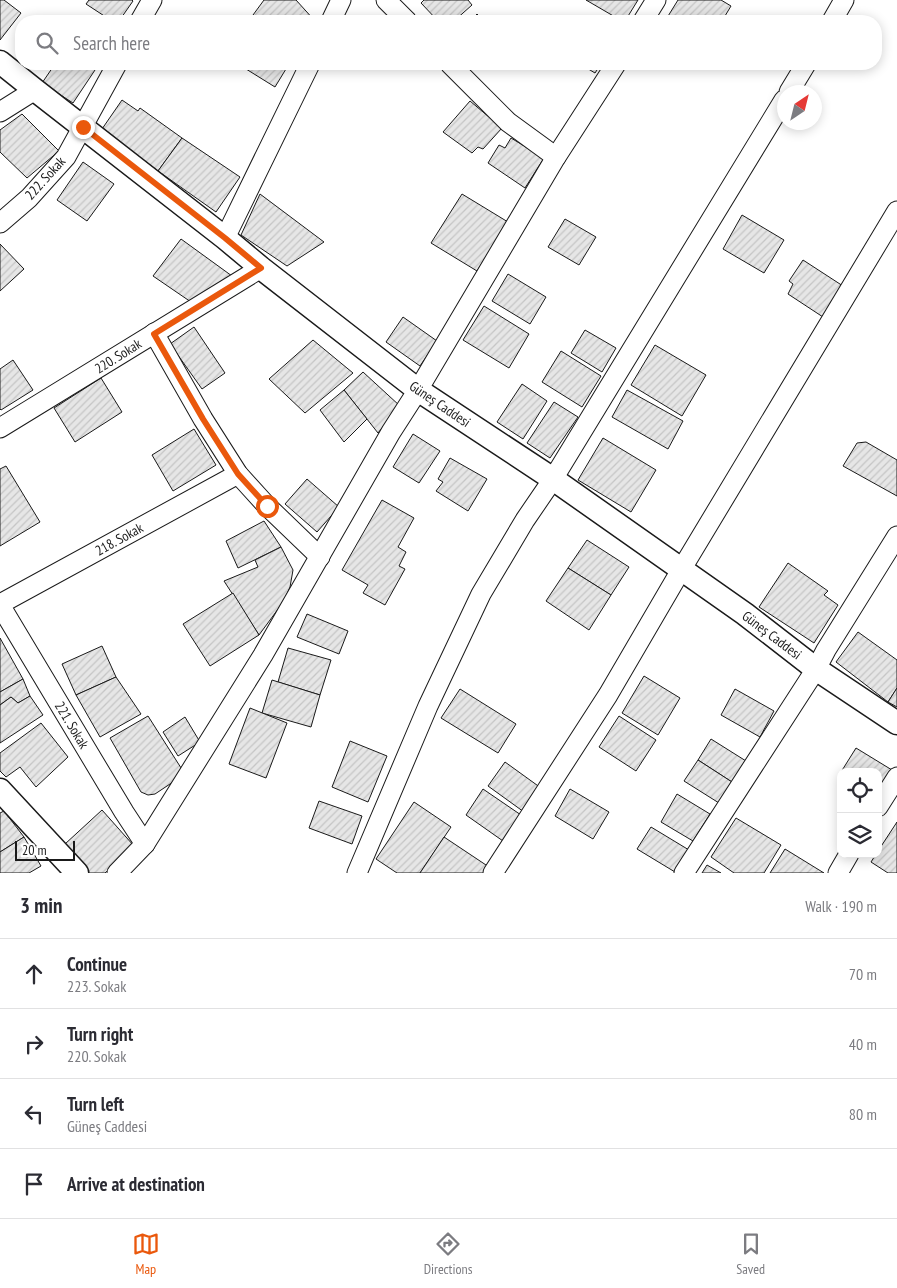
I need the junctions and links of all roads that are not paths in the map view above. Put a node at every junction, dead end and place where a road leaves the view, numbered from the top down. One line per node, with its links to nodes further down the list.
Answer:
1 (152, 0): 6 (street)
2 (342, 0): 7 (street)
3 (386, 0): 8 (street)
4 (656, 0): 9 (street)
5 (844, 0): 10 (street)
6 (143, 15)
7 (334, 15)
8 (401, 15)
9 (647, 15)
10 (835, 15)
11 (0, 62): 18 (street, Güneş Caddesi)
12 (114, 70): 21 (street, 222. Sokak)
13 (307, 70): 25 (street)
14 (456, 70): 22 (street)
15 (612, 70): 22 (street)
16 (802, 70): 17 (street)
17 (793, 85)
18 (35, 90): 20 (street); 21 (street, Güneş Caddesi)
19 (777, 111): 31 (street)
20 (0, 112)
21 (83, 127): 24 (street, 222. Sokak); 25 (street, Güneş Caddesi)
22 (556, 157): 28 (street)
23 (897, 212): 34 (street)
24 (0, 223)
25 (225, 238): 26 (street, Güneş Caddesi)
26 (261, 268): 27 (street, 220. Sokak); 28 (street, Güneş Caddesi)
27 (154, 334): 29 (street, 220. Sokak); 30 (street)
28 (418, 390): 31 (street, Güneş Caddesi); 33 (street)
29 (0, 428)
30 (238, 474): 33 (street); 35 (street, 218. Sokak)
31 (553, 479): 34 (street, Güneş Caddesi); 43 (street)
32 (897, 536): 36 (street)
33 (320, 557): 41 (street)
34 (681, 570): 36 (street, Güneş Caddesi); 46 (street)
35 (0, 605): 41 (street, 221. Sokak)
36 (816, 669): 37 (street, Güneş Caddesi); 47 (street)
37 (897, 723)
38 (897, 777): 40 (street)
39 (0, 790): 44 (street)
40 (882, 801)
41 (145, 844): 45 (street)
42 (847, 858): 48 (street)
43 (362, 871)
44 (77, 873)
45 (116, 873)
46 (493, 873)
47 (684, 873)
48 (838, 873)

